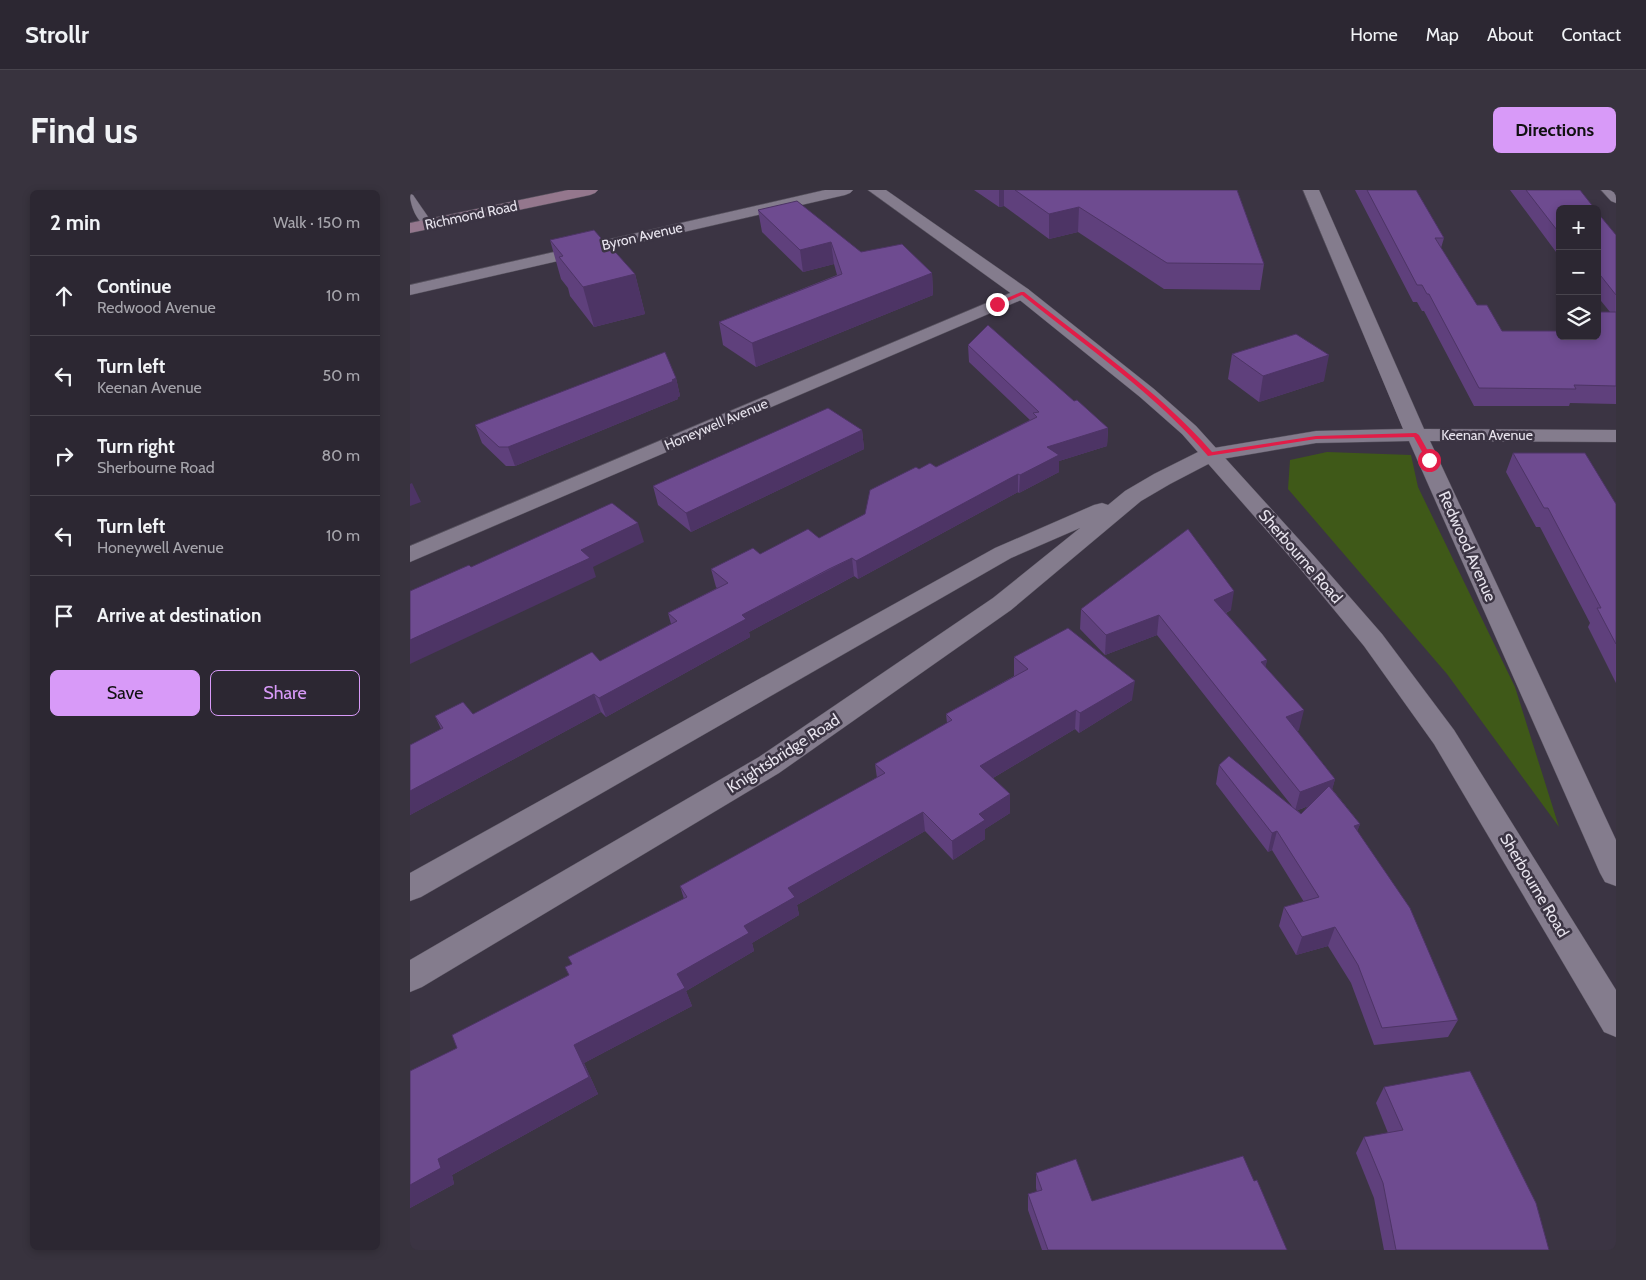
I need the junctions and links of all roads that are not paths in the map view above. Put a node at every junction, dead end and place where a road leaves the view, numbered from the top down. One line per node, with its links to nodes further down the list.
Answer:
1 (590, 190): 8 (main road, Richmond Road)
2 (845, 190): 10 (street, Byron Avenue)
3 (876, 190): 11 (street, Sherbourne Road)
4 (1311, 190): 13 (street, Redwood Avenue)
5 (1609, 190): 7 (street)
6 (410, 197): 8 (lane)
7 (1616, 198)
8 (428, 224): 9 (main road, Richmond Road)
9 (410, 228)
10 (410, 290)
11 (1022, 293): 14 (street, Sherbourne Road); 16 (street, Honeywell Avenue)
12 (1616, 436): 13 (street, Keenan Avenue)
13 (1420, 443): 14 (street, Keenan Avenue); 17 (street, Redwood Avenue)
14 (1210, 455): 15 (street, Knightsbridge Road); 20 (street, Sherbourne Road)
15 (1133, 496): 18 (street, Knightsbridge Road); 19 (street, Knightsbridge Road)
16 (410, 555)
17 (1616, 873)
18 (410, 888)
19 (410, 977)
20 (1616, 1021)

